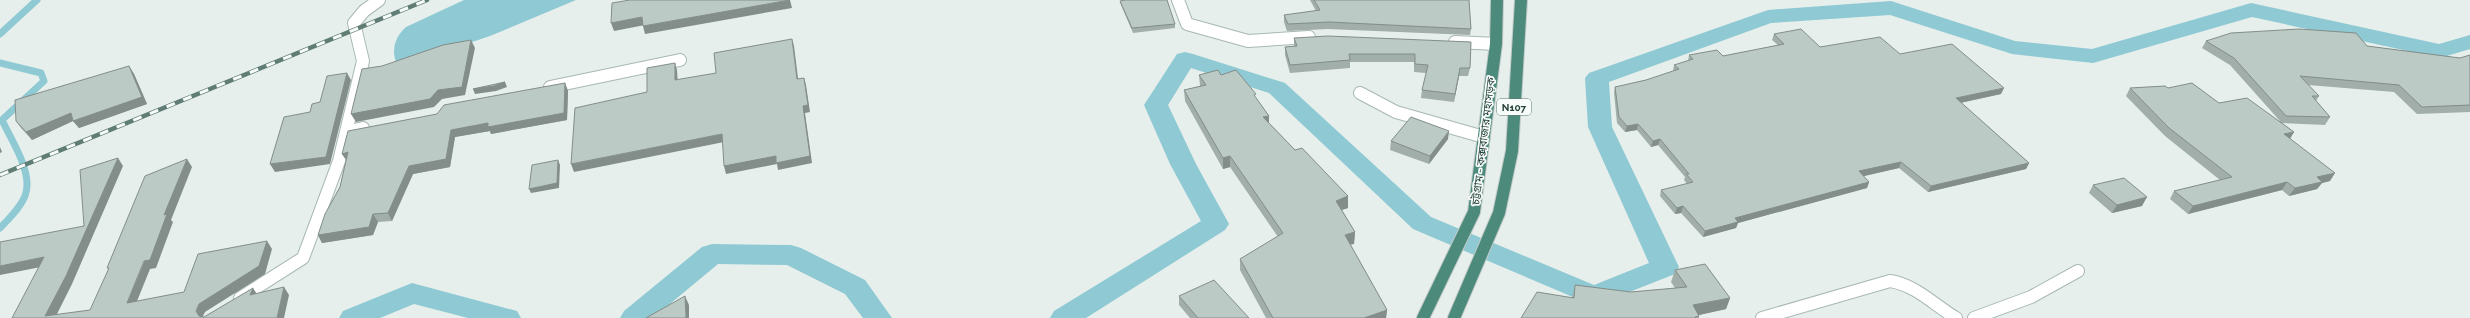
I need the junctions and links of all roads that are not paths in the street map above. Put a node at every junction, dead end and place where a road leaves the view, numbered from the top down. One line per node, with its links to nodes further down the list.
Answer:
1 (379, 0): 12 (street)
2 (1178, 0): 5 (street)
3 (1497, 0): 7 (highway, চট্টগ্রাম - কক্সবাজার মহাসড়ক / N107)
4 (1522, 0): 17 (highway, N107)
5 (1320, 36)
6 (1442, 41): 7 (street)
7 (1496, 44): 13 (highway, চট্টগ্রাম - কক্সবাজার মহাসড়ক / N107)
8 (680, 60): 9 (street)
9 (535, 90)
10 (1360, 93): 13 (street)
11 (377, 126): 12 (street)
12 (346, 132): 15 (street)
13 (1484, 137): 16 (highway, চট্টগ্রাম - কক্সবাজার মহাসড়ক / N107)
14 (2078, 271): 20 (street)
15 (229, 305)
16 (1423, 318)
17 (1454, 318)
18 (1762, 318): 19 (street)
19 (1956, 318)
20 (1974, 318)

